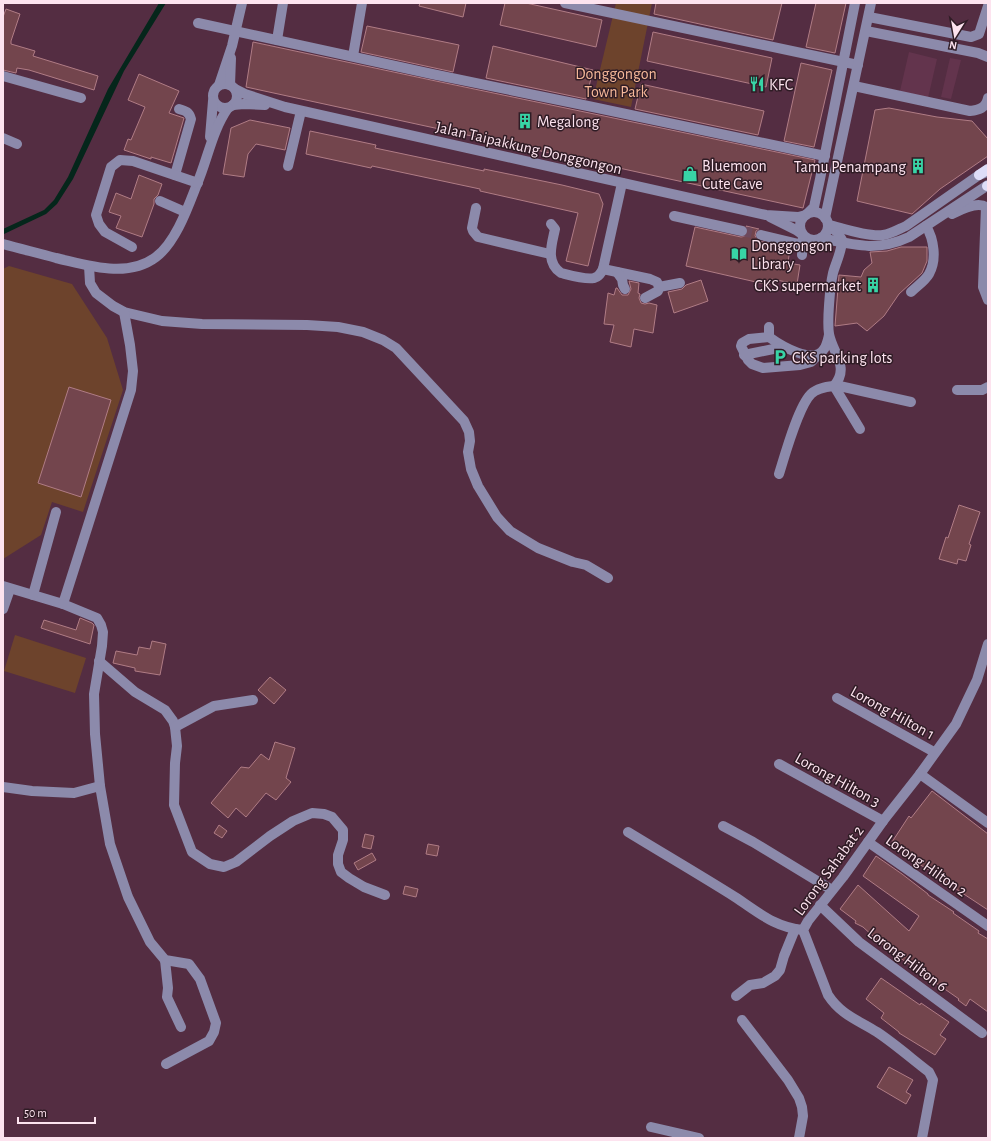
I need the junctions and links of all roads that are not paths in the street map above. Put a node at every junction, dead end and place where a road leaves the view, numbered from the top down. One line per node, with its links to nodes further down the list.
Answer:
1 (242, 3): 10 (street)
2 (283, 3): 13 (street)
3 (362, 3): 16 (street)
4 (565, 3): 18 (street)
5 (855, 3): 18 (street)
6 (871, 3): 8 (street)
7 (988, 6): 12 (street)
8 (869, 17): 11 (street); 12 (street)
9 (198, 23): 10 (street)
10 (235, 30): 13 (street); 14 (street)
11 (866, 31): 15 (street); 19 (street)
12 (980, 34): 15 (street)
13 (277, 40): 16 (street)
14 (232, 46): 21 (street); 23 (street)
15 (978, 53): 17 (street)
16 (353, 56): 34 (street)
17 (988, 57)
18 (843, 62): 19 (street); 34 (street)
19 (858, 65): 22 (street)
20 (3, 76): 24 (street)
21 (219, 85): 23 (street); 26 (street)
22 (854, 86): 25 (street); 47 (street)
23 (233, 87): 27 (street); 28 (street, Jalan Taipakkung Donggongon)
24 (81, 98)
25 (988, 98)
26 (213, 101): 27 (street); 33 (street)
27 (231, 107): 28 (street, Jalan Taipakkung Donggongon); 33 (street)
28 (285, 107): 30 (street, Jalan Taipakkung Donggongon)
29 (179, 109): 37 (street)
30 (301, 111): 35 (street); 39 (street, Jalan Taipakkung Donggongon)
31 (3, 138): 32 (street)
32 (17, 144)
33 (209, 146): 38 (street)
34 (825, 156): 44 (street)
35 (288, 166)
36 (985, 172): 47 (street)
37 (175, 175): 38 (street); 56 (street)
38 (198, 183): 43 (street)
39 (622, 183): 45 (street, Jalan Taipakkung Donggongon); 59 (street)
40 (988, 185): 49 (street)
41 (160, 201): 43 (street)
42 (476, 208): 57 (street)
43 (185, 212): 58 (street)
44 (807, 214): 45 (street, Jalan Taipakkung Donggongon); 47 (street, Jalan Taipakkung Donggongon); 55 (street)
45 (766, 215): 55 (street, Jalan Taipakkung Donggongon)
46 (674, 216): 50 (street)
47 (826, 221): 52 (street); 53 (street)
48 (552, 224): 57 (street)
49 (927, 228): 53 (street); 64 (street); 66 (street)
50 (742, 231)
51 (761, 235): 55 (street)
52 (821, 238): 53 (street); 55 (street)
53 (842, 243): 68 (street)
54 (3, 244): 58 (street)
55 (803, 245)
56 (132, 247)
57 (550, 254): 59 (street)
58 (89, 266): 67 (street)
59 (603, 269): 60 (street)
60 (617, 272): 62 (street); 63 (street)
61 (680, 283): 62 (street)
62 (659, 287): 65 (street)
63 (626, 290)
64 (911, 292)
65 (645, 298)
66 (988, 300)
67 (124, 312): 79 (street); 83 (street)
68 (830, 334): 71 (street); 72 (street)
69 (783, 347): 70 (street); 70 (street); 71 (street)
70 (744, 355): 71 (street)
71 (818, 355)
72 (834, 386): 75 (street); 76 (street); 77 (street)
73 (988, 387): 74 (street)
74 (957, 390)
75 (911, 402)
76 (860, 428)
77 (779, 474)
78 (56, 512): 81 (street)
79 (608, 578)
80 (7, 588): 81 (street); 82 (street)
81 (33, 595): 83 (street)
82 (4, 603)
83 (62, 604): 85 (street)
84 (988, 644): 89 (street, Lorong Sahabat 2)
85 (99, 661): 88 (street); 93 (street)
86 (837, 698): 89 (street, Lorong Hilton 1)
87 (253, 700): 88 (street)
88 (175, 728): 100 (street)
89 (934, 752): 91 (street, Lorong Sahabat 2)
90 (779, 764): 94 (street, Lorong Hilton 3)
91 (920, 774): 94 (street, Lorong Sahabat 2); 95 (street)
92 (3, 786): 93 (street)
93 (100, 786): 104 (street)
94 (883, 821): 98 (street, Lorong Sahabat 2)
95 (988, 823)
96 (723, 826): 99 (street)
97 (628, 832): 103 (street)
98 (868, 842): 99 (street, Lorong Sahabat 2); 102 (street, Lorong Hilton 2)
99 (832, 890): 101 (street, Lorong Sahabat 2)
100 (385, 894)
101 (820, 905): 103 (street, Lorong Sahabat 2); 108 (street, Lorong Hilton 6)
102 (988, 926)
103 (799, 930): 105 (street); 113 (street, Lorong Sahabat 2)
104 (165, 960): 107 (street); 109 (street)
105 (736, 996)
106 (742, 1020): 112 (street)
107 (181, 1027)
108 (982, 1033)
109 (166, 1064)
110 (651, 1127): 111 (street)
111 (699, 1138)
112 (799, 1138)
113 (922, 1138)

